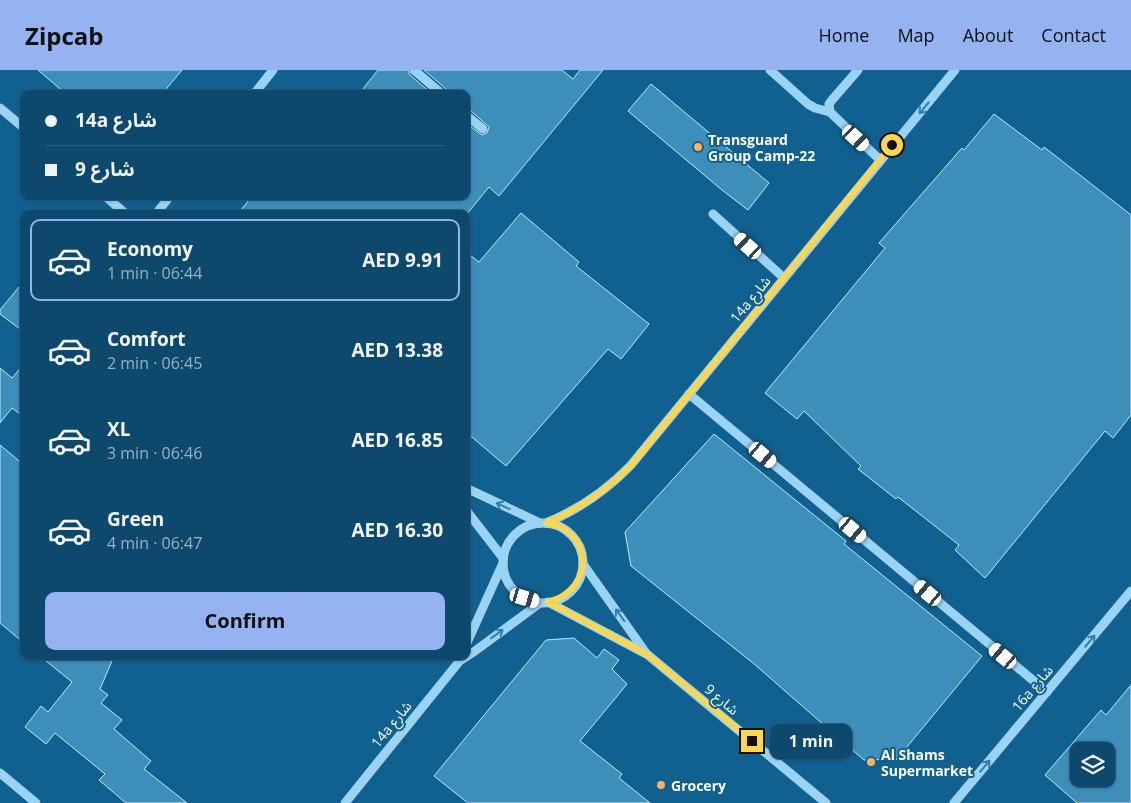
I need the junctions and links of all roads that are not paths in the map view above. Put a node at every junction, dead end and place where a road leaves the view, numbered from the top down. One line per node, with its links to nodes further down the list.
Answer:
1 (273, 70): 6 (street)
2 (414, 70): 7 (street)
3 (770, 70): 9 (street)
4 (858, 70): 9 (street)
5 (955, 70): 13 (street, 14a شارع, one-way to 13)
6 (257, 90)
7 (437, 90)
8 (0, 108): 11 (street)
9 (830, 112): 13 (street)
10 (470, 118): 12 (street)
11 (20, 125)
12 (483, 129)
13 (880, 160): 19 (street, 14a شارع)
14 (110, 200): 16 (street)
15 (167, 200): 17 (street)
16 (121, 210)
17 (159, 210)
18 (713, 214): 19 (street)
19 (784, 278): 20 (street, 14a شارع)
20 (689, 394): 23 (street, 14a شارع); 32 (street)
21 (470, 490): 23 (street, one-way to 21)
22 (470, 516): 24 (street)
23 (544, 523): 24 (street); 25 (street)
24 (503, 561): 27 (street); 28 (street)
25 (583, 564): 27 (street); 30 (street, شارع 9, one-way to 25)
26 (1131, 591): 32 (street, 16a شارع, one-way to 26)
27 (544, 602): 29 (street, 14a شارع, one-way to 27); 30 (street, شارع 9)
28 (470, 636)
29 (470, 654)
30 (648, 655): 36 (street, شارع 9)
31 (458, 660): 35 (street, 14a شارع)
32 (1047, 692): 37 (street, 16a شارع, one-way to 32)
33 (0, 773): 34 (street)
34 (36, 803)
35 (345, 803)
36 (826, 803)
37 (954, 803)

